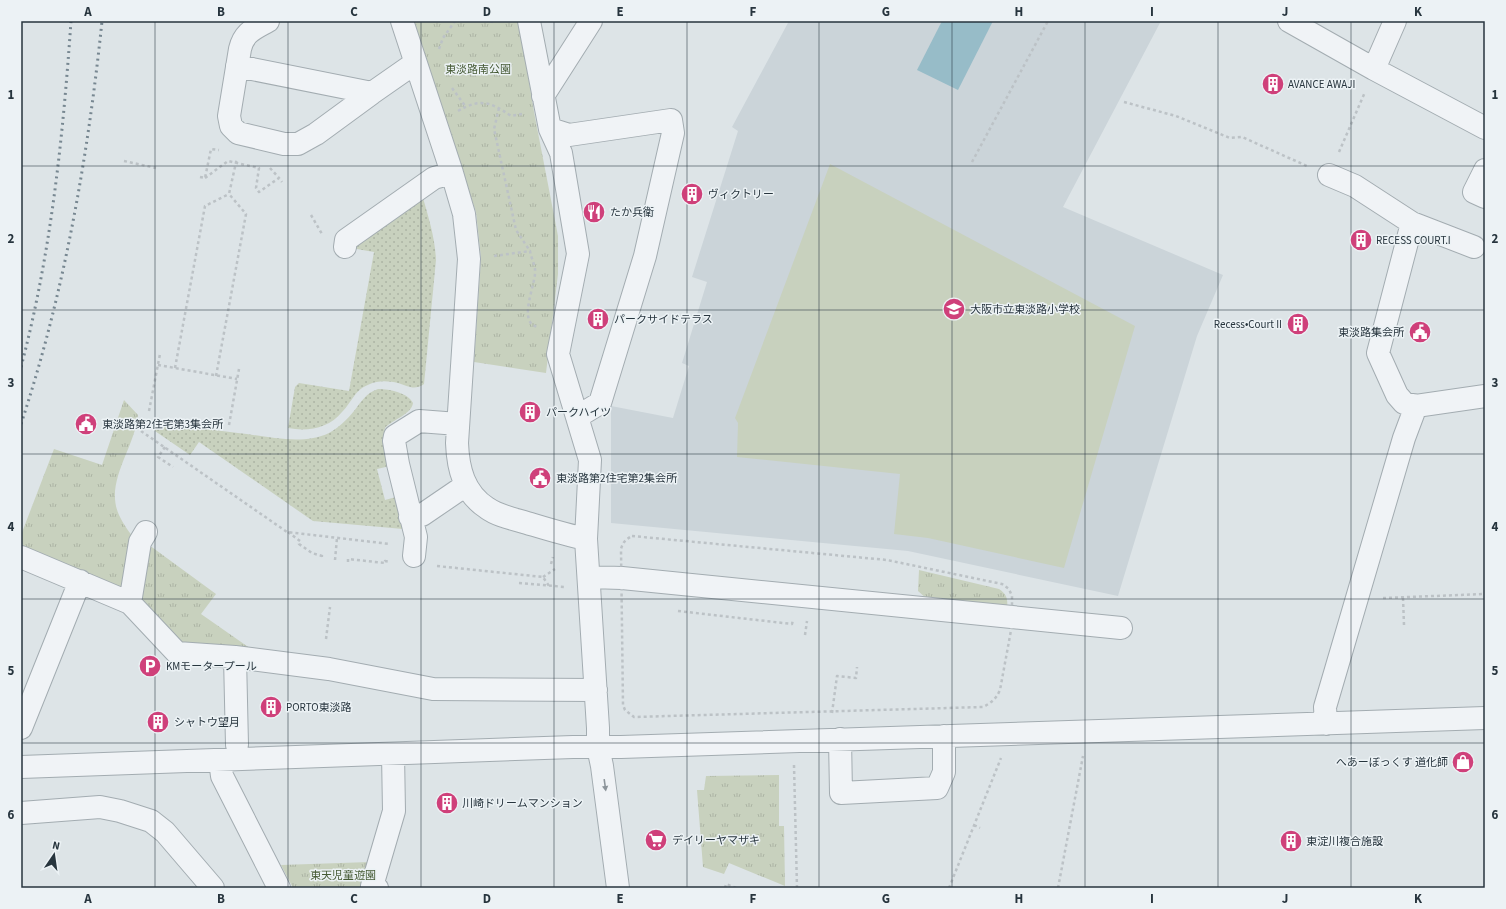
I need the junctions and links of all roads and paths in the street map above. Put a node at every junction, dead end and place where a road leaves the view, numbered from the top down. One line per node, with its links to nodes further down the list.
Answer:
1 (268, 21): 13 (street)
2 (402, 21): 12 (street)
3 (455, 21): 11 (path)
4 (490, 21): 5 (path)
5 (493, 21)
6 (530, 21): 17 (street)
7 (592, 21): 17 (street)
8 (1048, 21): 25 (path)
9 (1289, 21): 14 (street)
10 (1395, 21): 14 (street)
11 (438, 54)
12 (415, 63): 16 (street); 30 (street)
13 (237, 66): 16 (street); 16 (street)
14 (1374, 69): 20 (street); 31 (path)
15 (449, 84): 19 (path)
16 (372, 93)
17 (544, 96): 19 (path); 21 (street)
18 (1124, 102): 31 (path)
19 (500, 108): 43 (path)
20 (1485, 128)
21 (550, 130): 45 (street); 55 (street)
22 (224, 151): 33 (path)
23 (238, 154): 26 (path)
24 (124, 161): 27 (path)
25 (972, 162)
26 (236, 163): 33 (path); 34 (path); 36 (path)
27 (156, 168)
28 (272, 170): 34 (path)
29 (1485, 170): 37 (street)
30 (452, 173): 41 (street); 44 (street)
31 (1329, 175): 39 (street)
32 (200, 177): 33 (path)
33 (205, 178)
34 (279, 178): 35 (path)
35 (282, 182)
36 (229, 194): 48 (path); 50 (path)
37 (1485, 197)
38 (311, 216): 40 (path)
39 (1412, 223): 42 (street); 53 (street)
40 (323, 235)
41 (345, 247)
42 (1474, 247)
43 (530, 251): 44 (path); 45 (path)
44 (469, 259): 56 (street)
45 (562, 332): 55 (street)
46 (160, 354): 47 (path)
47 (158, 365): 48 (path); 54 (path)
48 (175, 368): 50 (path)
49 (239, 369): 51 (path)
50 (216, 376): 51 (path)
51 (237, 379): 57 (path)
52 (1485, 396): 53 (street)
53 (1416, 406): 95 (street)
54 (149, 411)
55 (577, 417): 66 (street)
56 (458, 424): 61 (street); 62 (street)
57 (229, 425)
58 (141, 431): 59 (path)
59 (165, 447): 60 (path); 64 (path)
60 (173, 468)
61 (466, 485): 62 (street); 66 (street)
62 (410, 517): 67 (street)
63 (146, 532): 84 (street)
64 (287, 532): 65 (path); 69 (path)
65 (337, 538): 67 (path); 70 (path)
66 (586, 538): 75 (street)
67 (408, 555): 71 (path)
68 (21, 557): 77 (street)
69 (321, 558)
70 (335, 560)
71 (348, 562)
72 (435, 566): 74 (path)
73 (555, 569): 74 (path)
74 (543, 577): 79 (path)
75 (589, 577): 76 (street); 92 (street)
76 (622, 578): 86 (street); 86 (path); 93 (path)
77 (80, 581): 84 (street); 96 (street)
78 (519, 583): 79 (path)
79 (549, 586): 80 (path)
80 (564, 587)
81 (1485, 594): 83 (path)
82 (1377, 598): 83 (path)
83 (1403, 598): 87 (path)
84 (130, 603): 90 (street)
85 (330, 607): 89 (path)
86 (1012, 617): 88 (street); 93 (path)
87 (1404, 625)
88 (1121, 628)
89 (326, 639)
90 (235, 657): 92 (street); 99 (street)
91 (857, 667): 93 (path)
92 (596, 690): 100 (street)
93 (832, 713)
94 (1485, 718): 95 (street)
95 (1326, 724): 97 (street)
96 (21, 728)
97 (944, 736): 98 (street); 98 (street)
98 (840, 739): 100 (street)
99 (236, 745)
100 (598, 747): 103 (street); 113 (street, one-way to 113)
101 (1084, 750): 118 (path)
102 (1003, 752): 108 (path)
103 (394, 754): 105 (street); 112 (street)
104 (793, 759): 116 (path)
105 (220, 760): 106 (street); 111 (street)
106 (21, 767)
107 (21, 813): 110 (street)
108 (974, 825): 109 (path); 117 (path)
109 (980, 828)
110 (213, 888)
111 (279, 888)
112 (378, 888)
113 (618, 888)
114 (725, 888): 115 (path)
115 (736, 888)
116 (797, 888)
117 (949, 888)
118 (1058, 888)

